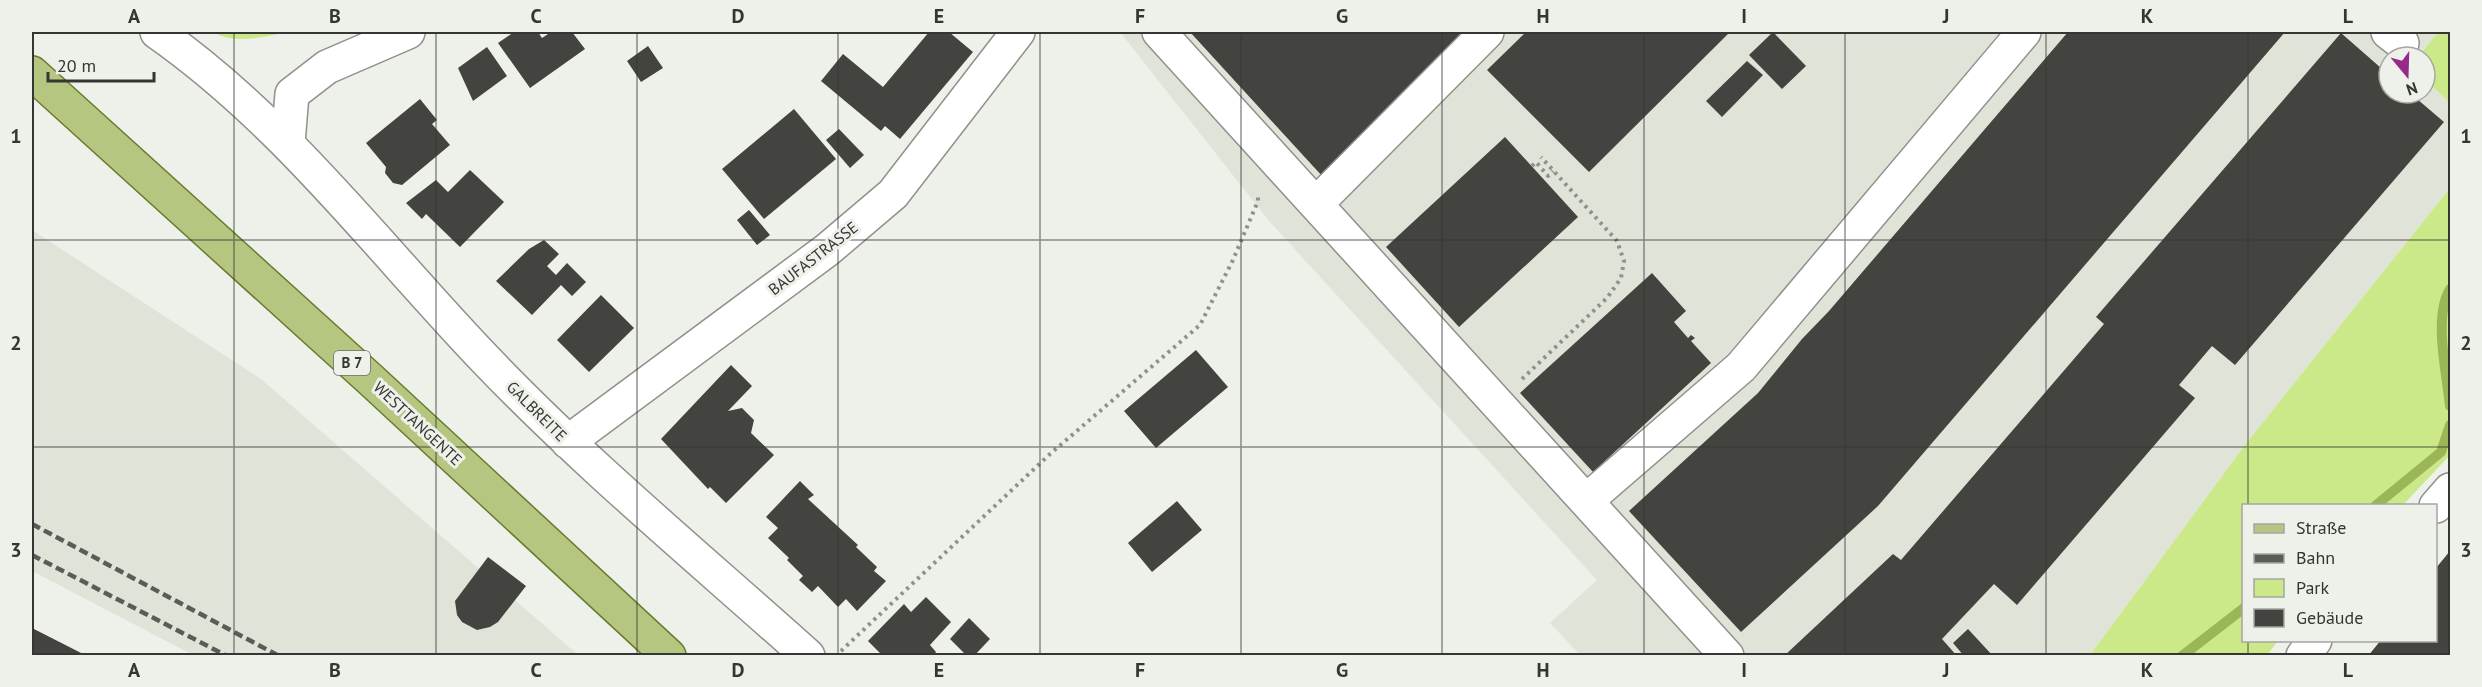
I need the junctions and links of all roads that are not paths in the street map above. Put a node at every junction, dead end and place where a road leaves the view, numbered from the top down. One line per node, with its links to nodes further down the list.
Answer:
1 (157, 32): 8 (street, GALBREITE)
2 (408, 32): 8 (street)
3 (1018, 32): 10 (street, BAUFASTRASSE)
4 (1159, 32): 9 (street)
5 (1487, 32): 9 (street)
6 (2024, 32): 12 (street)
7 (32, 73): 15 (main road, WESTTANGENTE / B 7)
8 (288, 143): 10 (street, GALBREITE)
9 (1317, 203): 12 (street)
10 (568, 442): 16 (street, GALBREITE)
11 (2451, 489): 13 (street)
12 (1586, 501): 17 (street)
13 (2437, 505)
14 (2314, 642): 18 (street)
15 (669, 656)
16 (808, 656)
17 (1726, 656)
18 (2303, 656)

